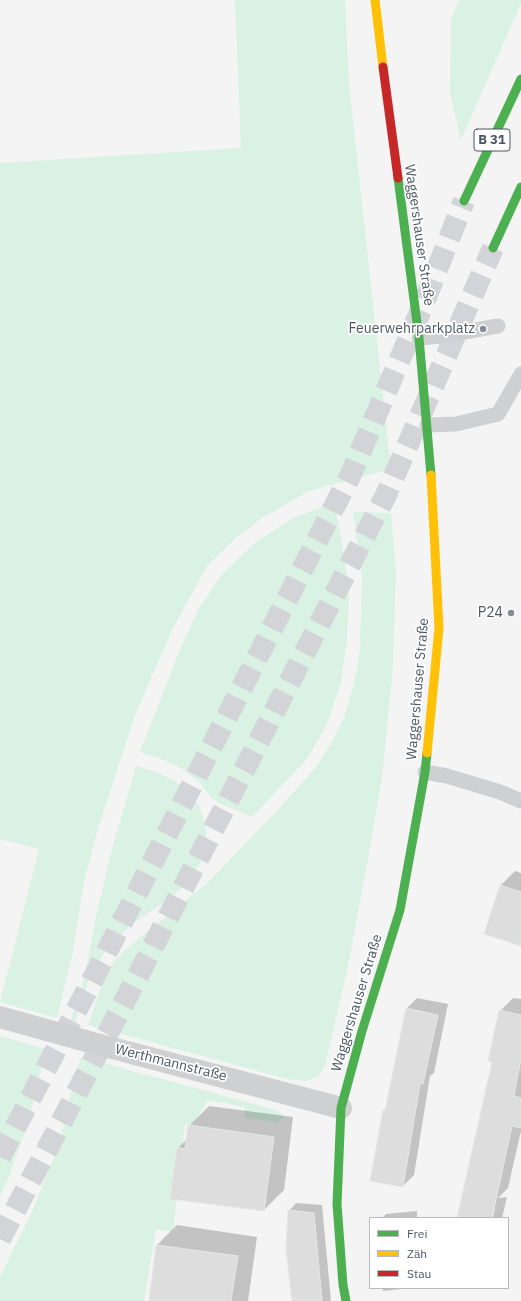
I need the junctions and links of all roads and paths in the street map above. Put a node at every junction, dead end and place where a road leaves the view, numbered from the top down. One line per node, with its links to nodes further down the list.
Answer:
1 (375, 0): 7 (main road, Waggershauser Straße)
2 (521, 79): 4 (main road, B 31)
3 (521, 187): 5 (main road)
4 (464, 201)
5 (493, 248)
6 (498, 326): 7 (lane)
7 (419, 338): 9 (main road, Waggershauser Straße)
8 (521, 374): 9 (lane)
9 (427, 425): 10 (main road, Waggershauser Straße)
10 (425, 772): 11 (lane); 13 (main road, Waggershauser Straße)
11 (521, 801)
12 (0, 1016): 13 (street, Werthmannstraße)
13 (342, 1108): 14 (main road, Waggershauser Straße)
14 (346, 1301)

